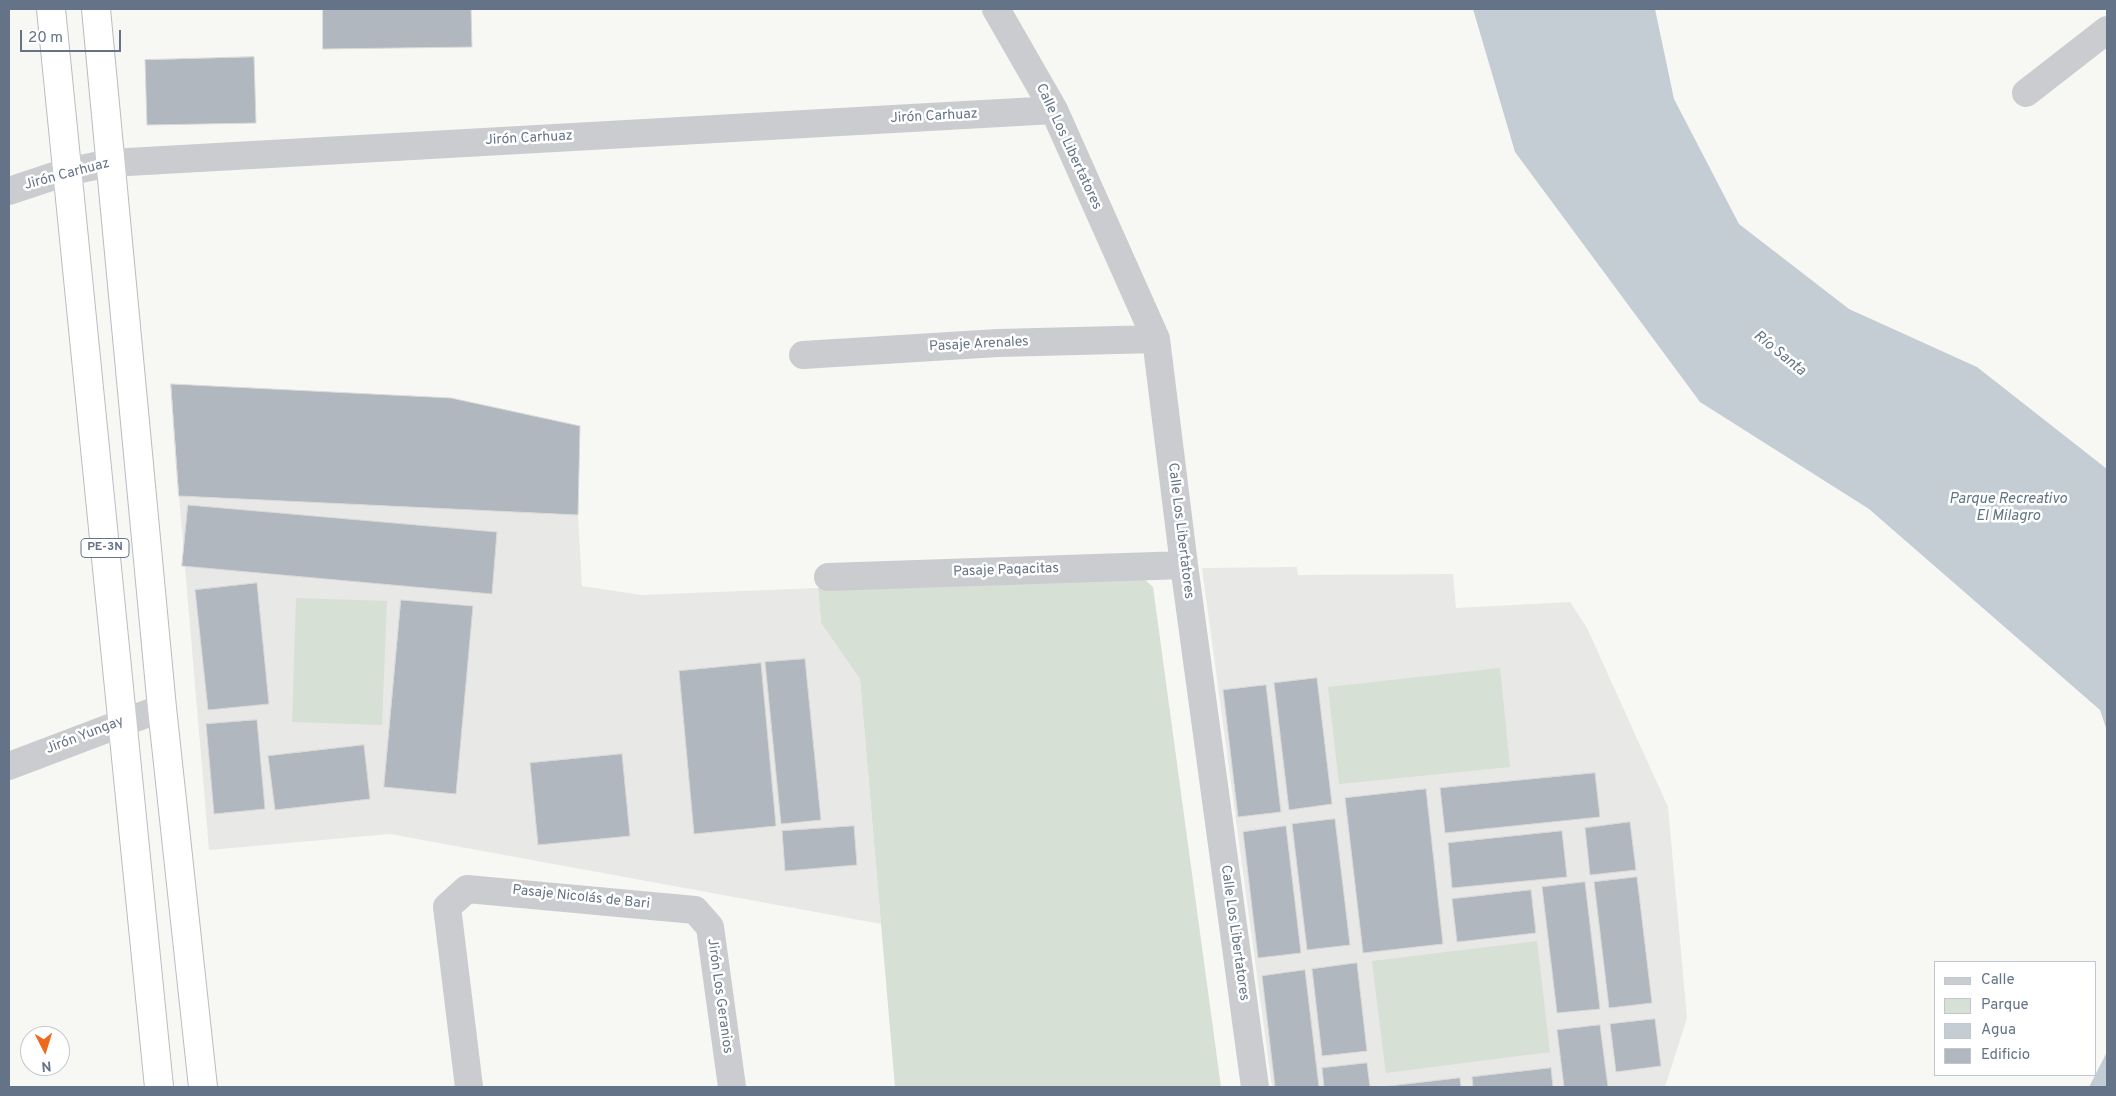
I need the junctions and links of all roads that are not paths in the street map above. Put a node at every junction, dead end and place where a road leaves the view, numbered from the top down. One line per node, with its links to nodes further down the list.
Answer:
1 (51, 9): 8 (highway, PE-3N)
2 (96, 9): 7 (highway, PE-3N)
3 (996, 9): 6 (street, Calle Los Libertatores)
4 (2107, 30): 5 (street)
5 (2026, 93)
6 (1054, 110): 7 (street, Jirón Carhuaz); 10 (street, Calle Los Libertatores)
7 (110, 163): 8 (street, Jirón Carhuaz); 14 (highway, PE-3N)
8 (66, 172): 9 (street, Jirón Carhuaz); 15 (highway, PE-3N)
9 (9, 191)
10 (1156, 339): 11 (street, Pasaje Arenales); 12 (street, Calle Los Libertatores)
11 (803, 355)
12 (1184, 565): 13 (street, Pasaje Paqacitas); 22 (street, Calle Los Libertatores)
13 (828, 577)
14 (162, 708): 15 (street, Jirón Yungay); 19 (highway, PE-3N)
15 (123, 721): 16 (street, Jirón Yungay); 18 (highway, PE-3N)
16 (9, 766)
17 (695, 910): 20 (street, Pasaje Nicolás de Bari); 21 (street, Jirón Los Geranios)
18 (159, 1087)
19 (203, 1087)
20 (469, 1087)
21 (732, 1087)
22 (1255, 1087)

